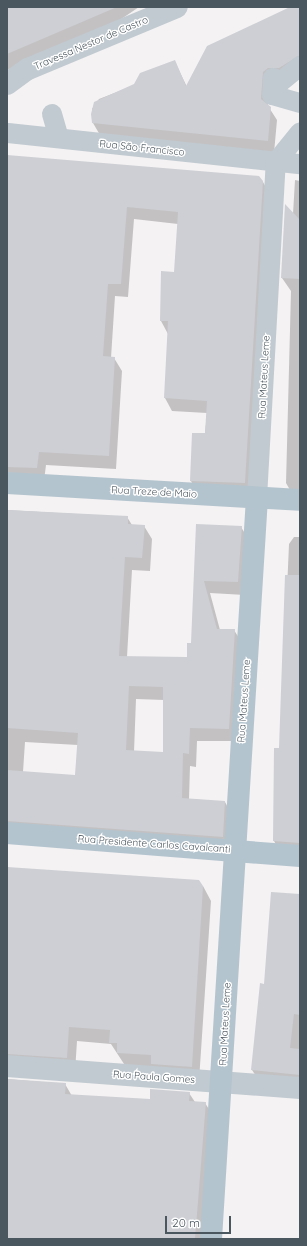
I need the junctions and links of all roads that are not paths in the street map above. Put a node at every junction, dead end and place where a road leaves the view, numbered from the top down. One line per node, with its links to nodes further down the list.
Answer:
1 (177, 7): 3 (street, Travessa Nestor de Castro)
2 (300, 66): 5 (street)
3 (18, 70): 4 (street, Travessa Nestor de Castro)
4 (7, 84)
5 (300, 103)
6 (52, 114): 9 (street)
7 (300, 132): 10 (street)
8 (8, 133): 9 (street, Rua São Francisco)
9 (59, 138): 10 (street, Rua São Francisco)
10 (276, 162): 11 (street, Rua São Francisco); 13 (street, Rua Mateus Leme)
11 (300, 164)
12 (7, 483): 13 (main road, Rua Treze de Maio)
13 (257, 498): 14 (main road, Rua Treze de Maio); 16 (main road, Rua Mateus Leme)
14 (300, 500)
15 (7, 833): 16 (main road, Rua Presidente Carlos Cavalcanti)
16 (235, 851): 17 (main road, Rua Presidente Carlos Cavalcanti); 19 (main road, Rua Mateus Leme)
17 (300, 856)
18 (7, 1066): 19 (street, Rua Paula Gomes)
19 (221, 1081): 20 (street, Rua Paula Gomes); 21 (main road, Rua Mateus Leme)
20 (300, 1088)
21 (211, 1239)

